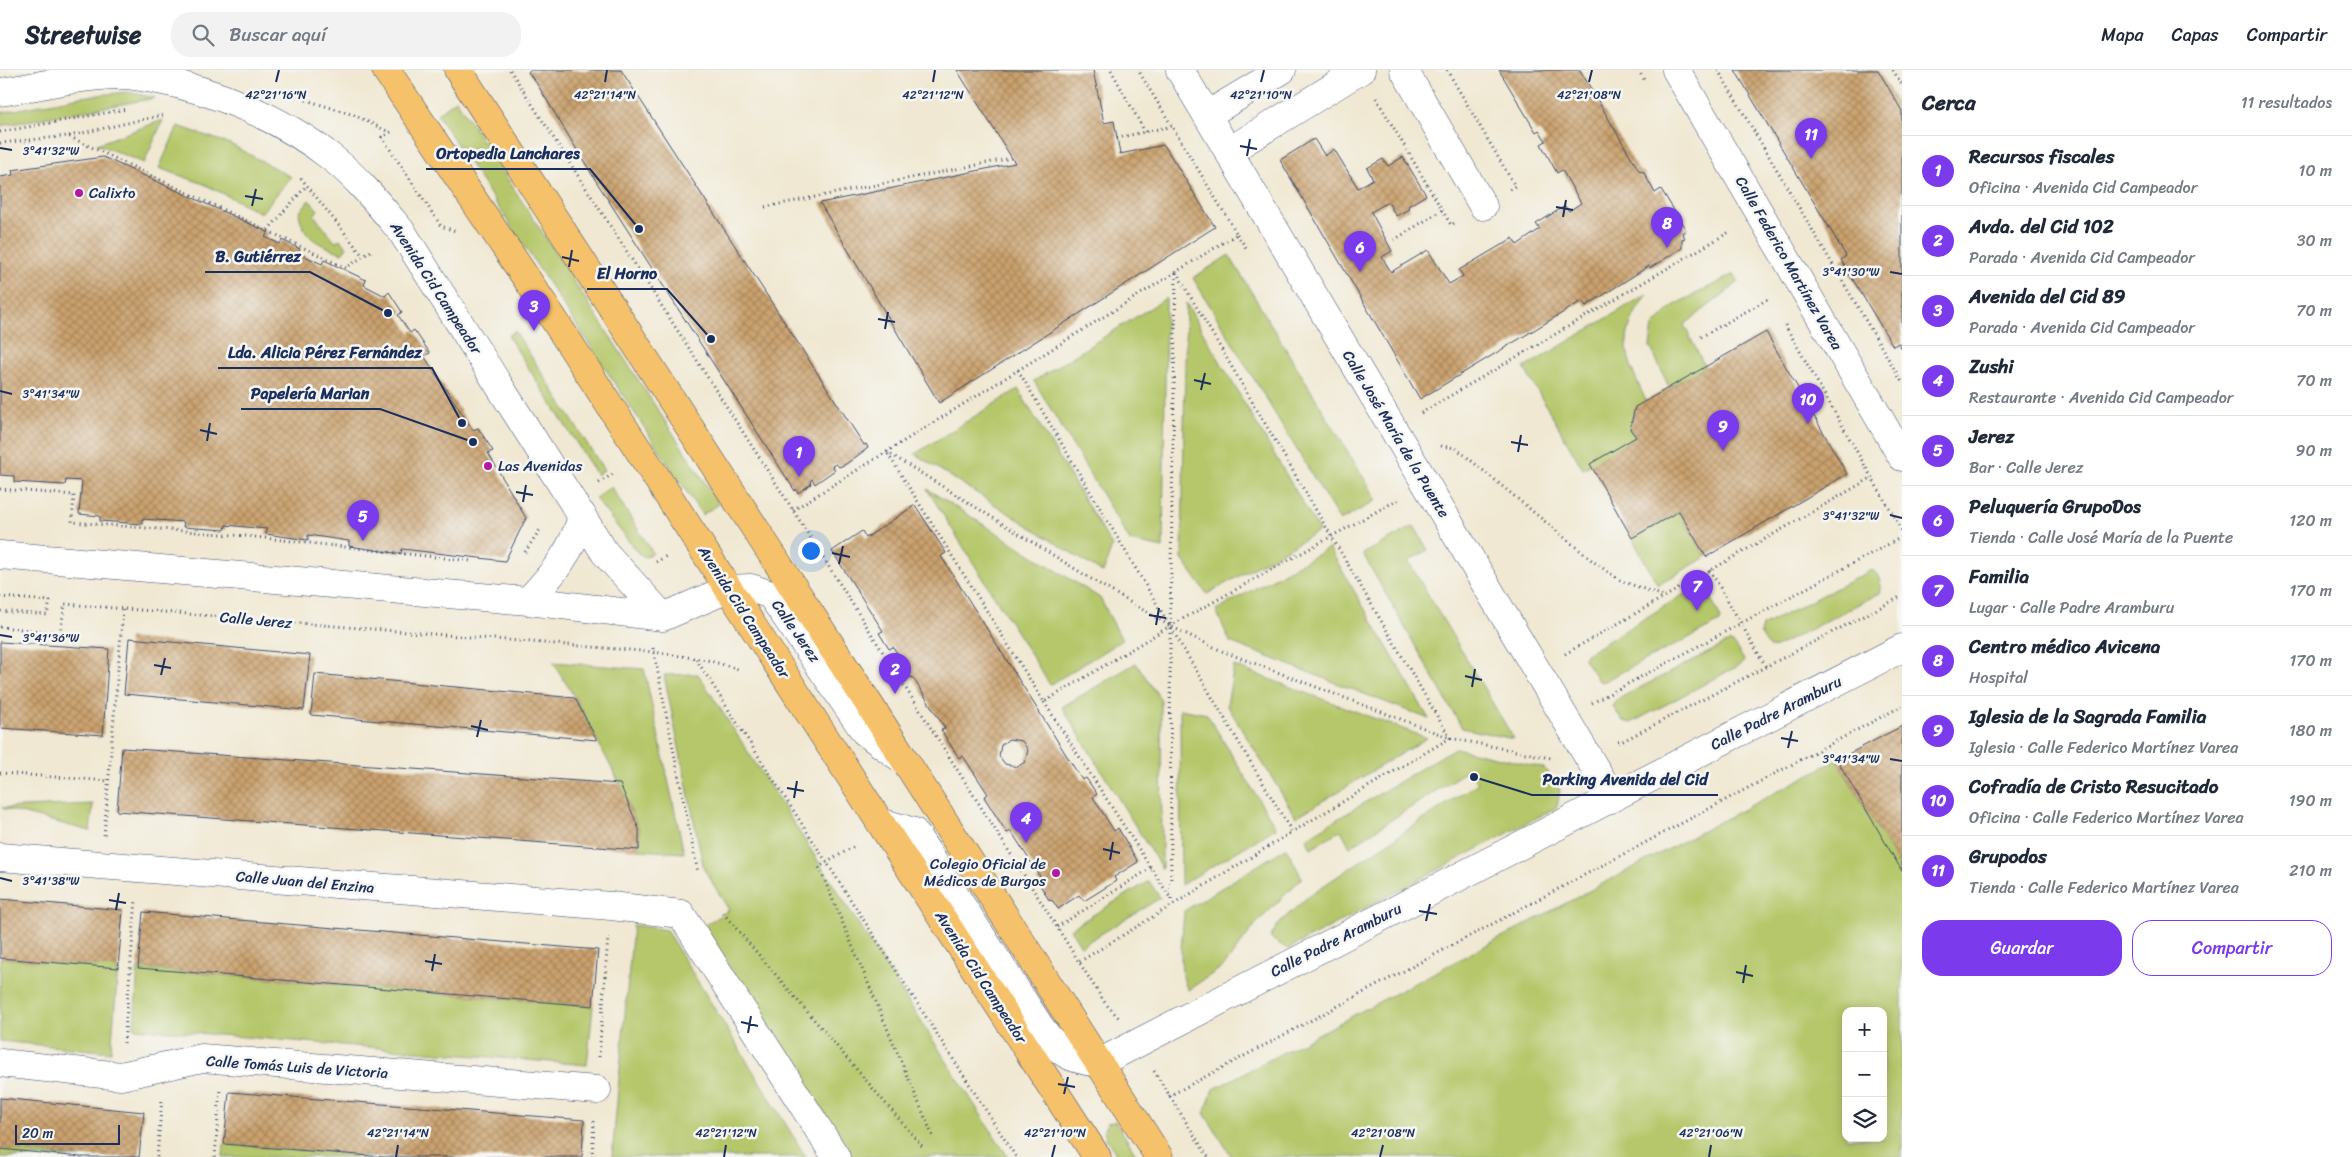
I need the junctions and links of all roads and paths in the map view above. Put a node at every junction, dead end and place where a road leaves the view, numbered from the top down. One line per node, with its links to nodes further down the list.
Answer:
1 (386, 70): 61 (main road, Avenida Cid Campeador)
2 (458, 70): 84 (main road)
3 (510, 70): 52 (path)
4 (1112, 70): 21 (path)
5 (1138, 70): 18 (path)
6 (1180, 70): 16 (street, Calle José María de la Puente)
7 (1282, 70): 16 (street)
8 (1362, 70): 25 (street)
9 (1404, 70): 29 (street)
10 (1676, 70): 46 (street, Calle Federico Martínez Varea)
11 (1718, 70): 42 (path)
12 (1893, 70): 13 (path)
13 (1902, 85)
14 (0, 92): 53 (street, Avenida Cid Campeador)
15 (135, 108): 19 (path)
16 (1207, 115): 25 (street, Calle José María de la Puente)
17 (172, 116): 22 (path)
18 (1172, 126): 21 (path); 38 (path)
19 (0, 132)
20 (389, 132): 34 (path)
21 (1145, 132): 23 (path)
22 (68, 136): 24 (path); 32 (path)
23 (1117, 138)
24 (0, 143)
25 (1229, 151): 87 (street, Calle José María de la Puente)
26 (1012, 158): 30 (path)
27 (296, 171): 28 (path)
28 (307, 185): 32 (path); 37 (path)
29 (1483, 206)
30 (765, 207)
31 (1442, 210): 35 (path)
32 (268, 230): 37 (path)
33 (1731, 231): 43 (path, Calle José María de la Puente)
34 (456, 232)
35 (1394, 240)
36 (373, 249): 37 (path)
37 (364, 256)
38 (1176, 272): 41 (path); 55 (path); 70 (path)
39 (1770, 298): 40 (path)
40 (1701, 337)
41 (1018, 370): 45 (path); 70 (path)
42 (1902, 382)
43 (1416, 416)
44 (1433, 445): 62 (path)
45 (887, 452): 52 (path); 70 (path); 78 (path)
46 (1902, 456)
47 (613, 474): 49 (path)
48 (1871, 478): 60 (path)
49 (599, 483)
50 (0, 490): 59 (path)
51 (1404, 496): 55 (path)
52 (793, 510): 100 (path)
53 (582, 515): 65 (street); 68 (street, Avenida Cid Campeador)
54 (543, 525): 58 (path)
55 (1332, 535): 70 (path); 81 (path)
56 (1902, 537): 69 (path)
57 (0, 555): 65 (street)
58 (523, 556)
59 (478, 562)
60 (1710, 570): 62 (path); 69 (path)
61 (728, 589): 68 (street, Calle Jerez); 84 (street, Calle Jerez); 89 (main road, Avenida Cid Campeador)
62 (1664, 596): 74 (path)
63 (1902, 596): 76 (path)
64 (0, 597): 67 (path)
65 (528, 601): 68 (street)
66 (124, 609): 71 (path, Calle Jerez); 73 (path, Calle Jerez); 86 (path)
67 (0, 611)
68 (663, 617)
69 (1742, 622): 76 (path); 79 (path)
70 (1170, 626): 78 (path); 81 (path); 90 (path); 97 (path)
71 (0, 627)
72 (1902, 648): 87 (street, Calle Padre Aramburu)
73 (654, 652): 75 (path, Calle Jerez); 96 (path)
74 (1560, 657)
75 (696, 659): 77 (path, Calle Jerez); 93 (path)
76 (1766, 667): 82 (path)
77 (738, 669)
78 (1044, 702): 95 (path)
79 (1588, 705)
80 (1902, 706): 110 (path)
81 (1450, 738): 83 (path); 90 (path)
82 (1615, 742)
83 (1557, 759)
84 (907, 763): 105 (main road)
85 (0, 774): 86 (path)
86 (109, 781): 88 (path)
87 (1612, 797): 105 (street, Calle Padre Aramburu)
88 (106, 814)
89 (880, 822): 105 (street); 118 (main road, Avenida Cid Campeador)
90 (1292, 832): 97 (path)
91 (853, 848): 93 (path)
92 (0, 857): 94 (street, Calle Juan del Enzina)
93 (827, 863): 111 (path); 117 (path)
94 (139, 868): 98 (street, Calle Juan del Enzina); 108 (path)
95 (1151, 868): 97 (path); 100 (path)
96 (698, 873)
97 (1172, 901): 101 (path)
98 (610, 906): 109 (path); 116 (street, Calle Juan del Enzina)
99 (723, 913): 112 (path)
100 (1057, 927): 101 (path)
101 (1080, 962): 102 (path)
102 (1124, 1023)
103 (223, 1060): 106 (street, Calle Tomás Luis de Victoria); 109 (street, Calle Tomás Luis de Victoria); 114 (path)
104 (0, 1062): 108 (street, Calle Tomás Luis de Victoria)
105 (1099, 1063): 119 (main road)
106 (165, 1066): 108 (street, Calle Tomás Luis de Victoria); 113 (path)
107 (1153, 1069): 110 (path)
108 (121, 1076)
109 (596, 1090): 115 (path)
110 (1168, 1096): 120 (path)
111 (934, 1139)
112 (922, 1146)
113 (157, 1157)
114 (214, 1157)
115 (592, 1157)
116 (836, 1157)
117 (1016, 1157)
118 (1097, 1157)
119 (1159, 1157)
120 (1208, 1157)

